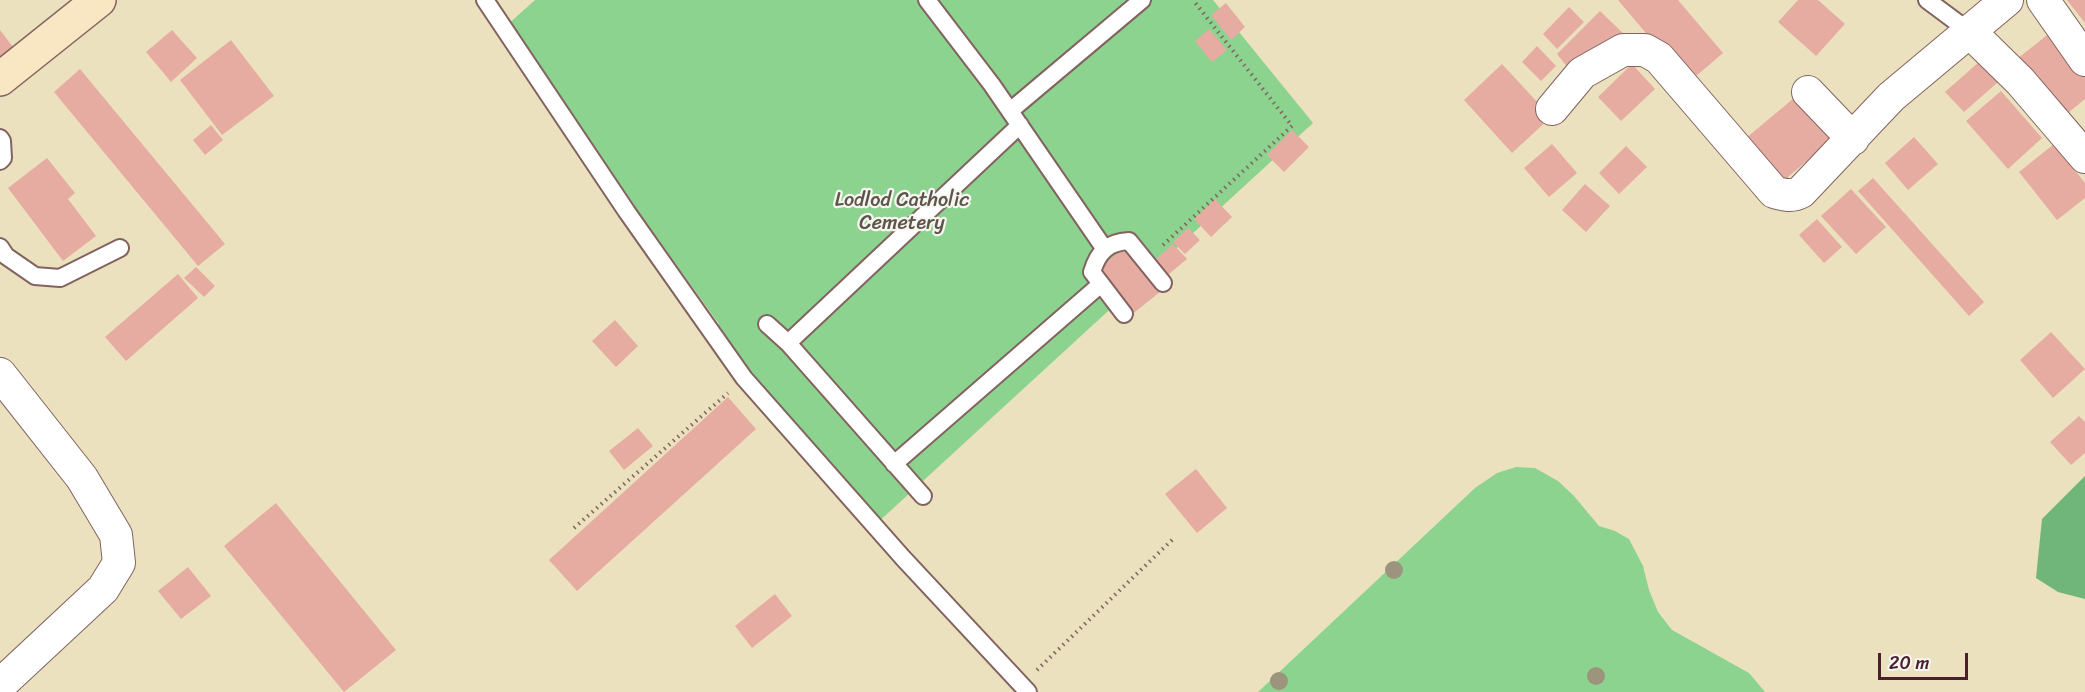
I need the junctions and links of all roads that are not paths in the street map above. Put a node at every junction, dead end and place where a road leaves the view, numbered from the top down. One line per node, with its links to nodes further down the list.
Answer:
1 (99, 0): 10 (street)
2 (485, 0): 30 (lane)
3 (927, 0): 13 (lane)
4 (1142, 0): 13 (lane)
5 (1927, 0): 8 (lane)
6 (2007, 0): 8 (street)
7 (2043, 0): 9 (street)
8 (1970, 32): 15 (street); 16 (street)
9 (2085, 60)
10 (0, 78)
11 (1808, 92): 15 (street)
12 (1552, 109): 15 (street)
13 (1015, 118): 20 (lane); 25 (lane)
14 (0, 138): 17 (lane)
15 (1853, 139)
16 (2085, 157)
17 (0, 161)
18 (0, 247): 19 (lane)
19 (120, 248)
20 (1104, 248): 21 (lane); 22 (lane)
21 (1163, 283)
22 (1101, 284): 23 (lane); 27 (lane)
23 (1124, 314)
24 (767, 324): 25 (lane)
25 (788, 343): 27 (lane)
26 (0, 374): 29 (street)
27 (894, 464): 28 (lane)
28 (923, 496)
29 (0, 685)
30 (1025, 689)

